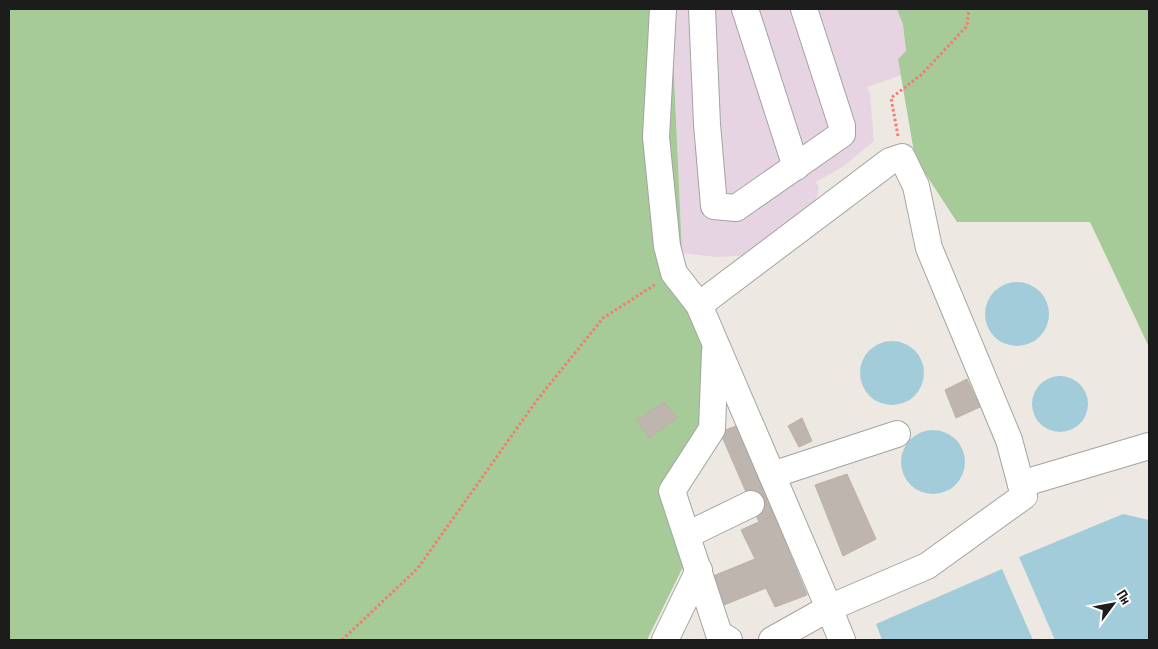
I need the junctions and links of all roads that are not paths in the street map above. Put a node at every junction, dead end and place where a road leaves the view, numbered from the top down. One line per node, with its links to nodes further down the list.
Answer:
1 (663, 9): 6 (lane)
2 (702, 9): 5 (lane)
3 (745, 9): 5 (lane)
4 (804, 9): 5 (lane)
5 (796, 167)
6 (699, 305): 7 (lane); 10 (lane)
7 (715, 343): 11 (lane); 12 (lane)
8 (897, 434): 11 (lane)
9 (1149, 446): 10 (lane)
10 (1021, 484): 14 (lane)
11 (767, 492): 12 (lane); 14 (lane)
12 (686, 535): 13 (lane)
13 (699, 570): 15 (lane); 16 (lane)
14 (829, 608): 17 (lane); 18 (lane)
15 (665, 640)
16 (729, 640)
17 (772, 640)
18 (842, 640)

